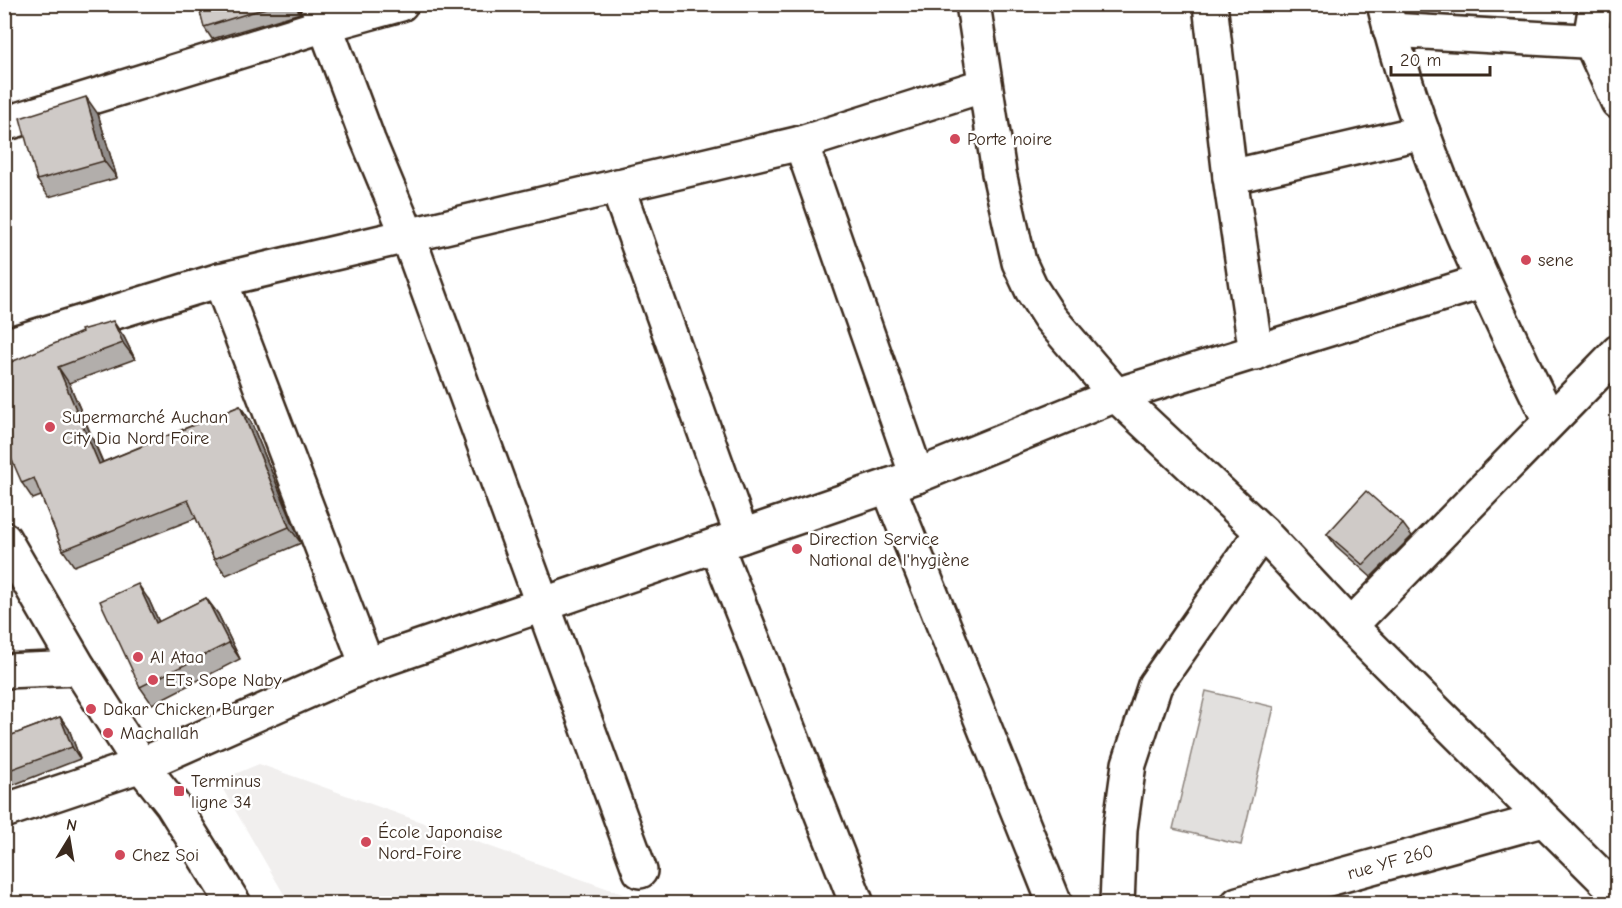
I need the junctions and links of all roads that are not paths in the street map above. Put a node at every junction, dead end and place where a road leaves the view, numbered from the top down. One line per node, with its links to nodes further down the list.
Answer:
1 (401, 4): 5 (street)
2 (973, 4): 8 (street)
3 (1210, 4): 13 (street)
4 (1596, 4): 7 (street)
5 (321, 15): 10 (street); 15 (street)
6 (1387, 17): 7 (street); 11 (street)
7 (1604, 41): 9 (street)
8 (985, 85): 12 (street); 21 (street)
9 (1617, 102)
10 (4, 124)
11 (1423, 132): 13 (street); 17 (street)
12 (801, 143): 14 (street); 23 (street)
13 (1230, 177): 20 (street)
14 (617, 186): 15 (street); 26 (street)
15 (408, 236): 16 (street); 27 (street)
16 (220, 280): 18 (street); 29 (street)
17 (1481, 282): 20 (street); 22 (street)
18 (4, 346)
19 (1617, 352): 22 (street)
20 (1256, 353): 21 (street)
21 (1116, 395): 23 (street); 24 (street)
22 (1549, 420): 28 (street)
23 (902, 481): 26 (street); 39 (street)
24 (1262, 532): 28 (street); 40 (street)
25 (4, 539): 30 (street)
26 (729, 540): 27 (street); 38 (street)
27 (543, 605): 29 (street); 35 (street)
28 (1350, 626): 34 (street)
29 (367, 665): 32 (street)
30 (79, 668): 31 (street); 32 (street)
31 (4, 671)
32 (141, 765): 33 (street); 37 (street)
33 (4, 811)
34 (1542, 820): 36 (street); 41 (street, rue YF 260)
35 (640, 871)
36 (1617, 893)
37 (234, 903)
38 (856, 903)
39 (1055, 903)
40 (1117, 903)
41 (1238, 903)

